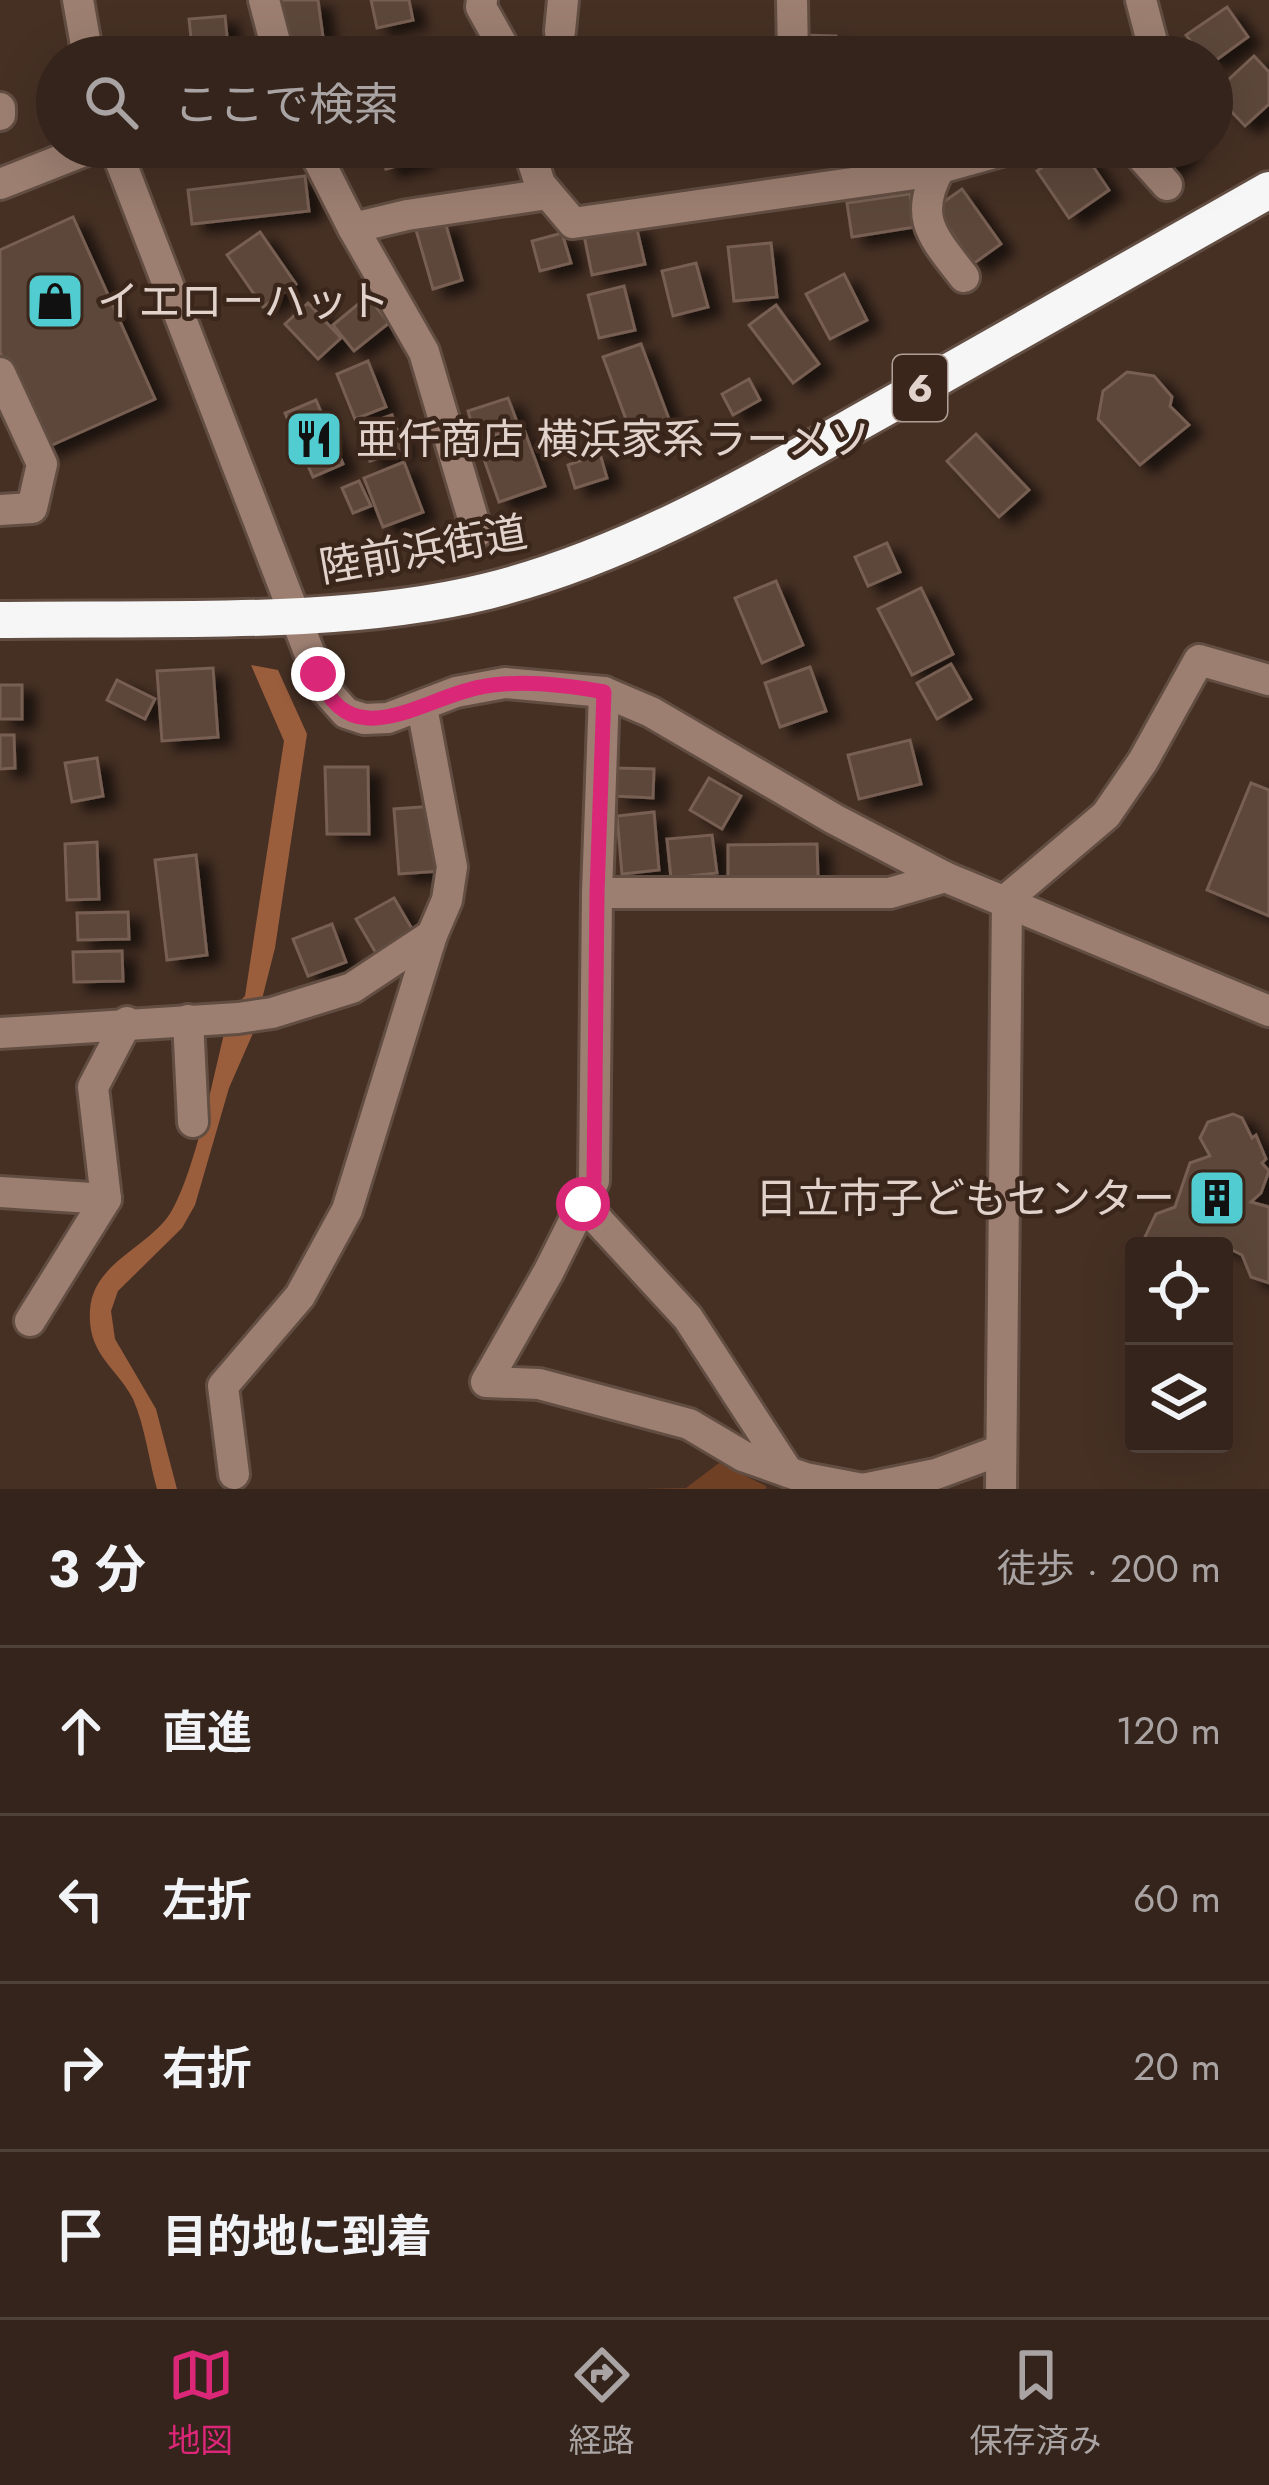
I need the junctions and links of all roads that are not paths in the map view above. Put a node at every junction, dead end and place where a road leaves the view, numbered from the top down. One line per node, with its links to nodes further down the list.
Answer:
1 (78, 0): 6 (street)
2 (264, 0): 7 (street)
3 (482, 0): 8 (street)
4 (792, 0): 9 (street)
5 (1141, 0): 10 (street)
6 (84, 36)
7 (273, 36)
8 (497, 36)
9 (793, 36)
10 (1150, 36)
11 (41, 168): 17 (street)
12 (123, 168): 26 (street)
13 (323, 168): 21 (street)
14 (535, 168): 20 (street)
15 (940, 168): 20 (street); 22 (street)
16 (1152, 168): 18 (street)
17 (0, 184)
18 (1167, 185)
19 (1269, 190): 26 (highway, 陸前浜街道 / 6)
20 (548, 194): 21 (street)
21 (353, 228): 25 (street)
22 (964, 277)
23 (0, 373): 24 (street)
24 (0, 510)
25 (477, 532)
26 (297, 616): 27 (highway, 陸前浜街道 / 6); 30 (street)
27 (0, 620)
28 (1269, 680): 33 (street)
29 (604, 692): 30 (street); 31 (street); 32 (street)
30 (422, 707): 34 (street)
31 (945, 877): 32 (street); 33 (street)
32 (597, 893): 42 (street)
33 (1007, 899): 35 (street); 44 (street)
34 (432, 935): 36 (street); 46 (street)
35 (1269, 1011)
36 (188, 1020): 37 (street); 39 (street)
37 (127, 1022): 38 (street); 41 (street)
38 (0, 1033)
39 (193, 1122)
40 (0, 1192): 41 (street)
41 (106, 1199): 43 (street)
42 (583, 1204): 45 (street); 45 (street)
43 (30, 1321)
44 (1001, 1450): 47 (street); 48 (street)
45 (788, 1472): 47 (street)
46 (234, 1474)
47 (863, 1489)
48 (1001, 1489)

